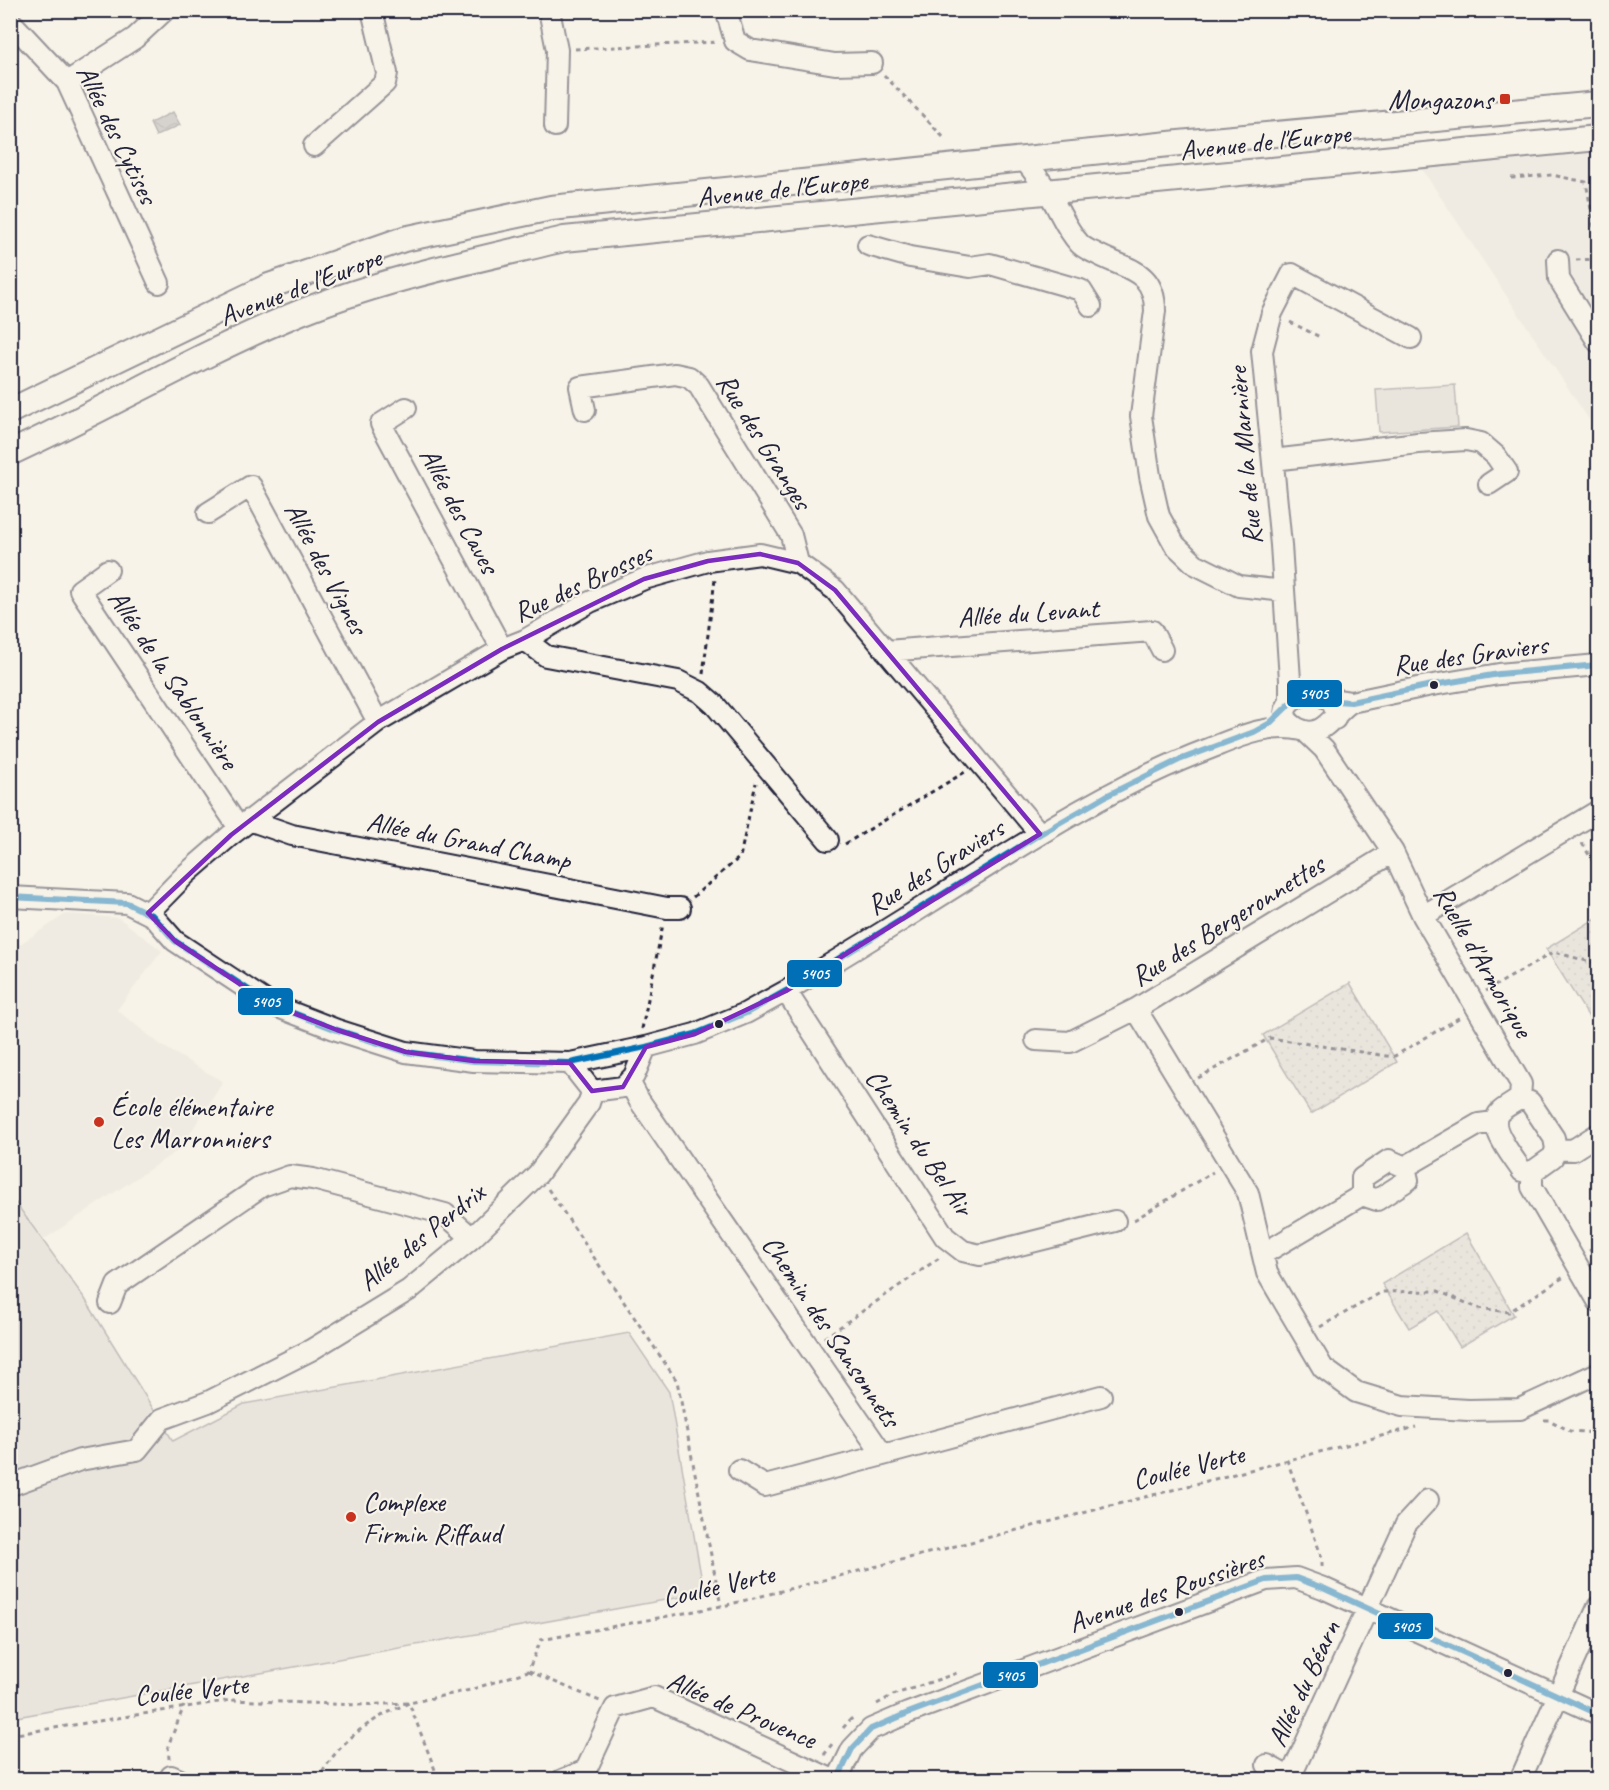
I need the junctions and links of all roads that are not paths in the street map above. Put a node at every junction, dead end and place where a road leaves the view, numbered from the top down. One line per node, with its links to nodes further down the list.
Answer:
1 (165, 10): 7 (street)
2 (372, 10): 12 (street)
3 (549, 10): 9 (street)
4 (726, 10): 6 (street)
5 (10, 21): 7 (street, Allée des Cytises)
6 (872, 63)
7 (67, 82): 18 (street, Allée des Cytises)
8 (1599, 104): 10 (main road, Avenue de l'Europe)
9 (555, 126)
10 (1268, 135): 13 (main road, Avenue de l'Europe); 14 (main road)
11 (1599, 138): 14 (main road, Avenue de l'Europe)
12 (314, 146)
13 (1024, 159): 15 (street); 24 (main road, Avenue de l'Europe)
14 (1269, 171): 15 (main road, Avenue de l'Europe)
15 (1048, 192): 25 (main road, Avenue de l'Europe); 31 (street)
16 (868, 245): 19 (street)
17 (1558, 260): 21 (street)
18 (159, 283)
19 (1091, 306)
20 (1412, 338): 26 (street, Rue de la Marnière)
21 (1599, 342)
22 (406, 408): 33 (street, Allée des Caves)
23 (585, 410): 29 (street, Rue des Granges)
24 (10, 411)
25 (10, 453)
26 (1273, 459): 27 (street); 31 (street, Rue de la Marnière)
27 (1489, 484)
28 (208, 513): 42 (street, Allée des Vignes)
29 (798, 563): 32 (street, Rue des Brosses); 35 (street, Rue des Brosses)
30 (108, 570): 47 (street, Allée de la Sablonnière)
31 (1284, 591): 37 (street, Rue de la Marnière)
32 (525, 639): 33 (street, Rue des Brosses); 49 (street)
33 (502, 649): 42 (street, Rue des Brosses)
34 (1162, 650): 35 (street, Allée du Levant)
35 (886, 651): 48 (street, Rue des Brosses)
36 (1599, 665): 39 (street, Rue des Graviers)
37 (1288, 667): 38 (street); 40 (street, Rue de la Marnière)
38 (1324, 697): 39 (street, Rue des Graviers); 40 (street); 41 (street)
39 (1351, 702): 41 (street)
40 (1288, 705): 43 (street); 44 (street, Rue des Graviers)
41 (1332, 721): 43 (street); 45 (street)
42 (378, 722): 47 (street, Rue des Brosses)
43 (1304, 730): 44 (street, Rue des Graviers); 45 (street, Ruelle d'Armorique)
44 (1254, 732): 48 (street, Rue des Graviers)
45 (1332, 761): 50 (street, Ruelle d'Armorique)
46 (1599, 811): 54 (street)
47 (244, 824): 52 (street, Allée du Grand Champ); 53 (street, Rue des Brosses)
48 (1040, 834): 55 (street, Rue des Graviers)
49 (828, 840)
50 (1393, 852): 54 (street, Ruelle d'Armorique); 56 (street, Rue des Bergeronnettes)
51 (10, 897): 53 (street, Rue des Graviers)
52 (674, 908)
53 (148, 913): 59 (street, Rue des Graviers)
54 (1423, 916): 62 (street, Ruelle d'Armorique)
55 (786, 992): 58 (street, Rue des Graviers); 67 (street, Chemin du Bel Air)
56 (1136, 1009): 57 (street); 69 (street, Rue des Bergeronnettes)
57 (1036, 1040)
58 (646, 1047): 59 (street, Rue des Graviers); 60 (street)
59 (570, 1063): 61 (street)
60 (629, 1081): 61 (street); 74 (street, Chemin des Sansonnets)
61 (592, 1091): 68 (street, Allée des Perdrix)
62 (1520, 1098): 63 (street); 65 (street)
63 (1495, 1122): 66 (street); 69 (street)
64 (1599, 1134): 65 (street)
65 (1556, 1149): 66 (street)
66 (1532, 1172): 70 (street)
67 (1115, 1221)
68 (472, 1238): 71 (street); 76 (street, Allée des Perdrix)
69 (1263, 1254): 72 (street, Rue des Bergeronnettes)
70 (1599, 1301)
71 (110, 1302)
72 (1599, 1373)
73 (1101, 1396): 74 (street, Chemin des Sansonnets)
74 (883, 1455): 75 (street)
75 (739, 1470)
76 (10, 1482)
77 (1428, 1500): 79 (street, Allée du Béarn)
78 (1599, 1607): 80 (street)
79 (1369, 1609): 80 (street, Avenue des Roussières); 84 (street, Avenue des Roussières); 85 (street, Allée du Béarn)
80 (1558, 1696): 81 (street, Avenue des Roussières); 86 (street)
81 (1599, 1714)
82 (1267, 1765): 85 (street)
83 (562, 1779): 84 (street, Allée de Provence)
84 (835, 1779)
85 (1291, 1779)
86 (1520, 1779)

